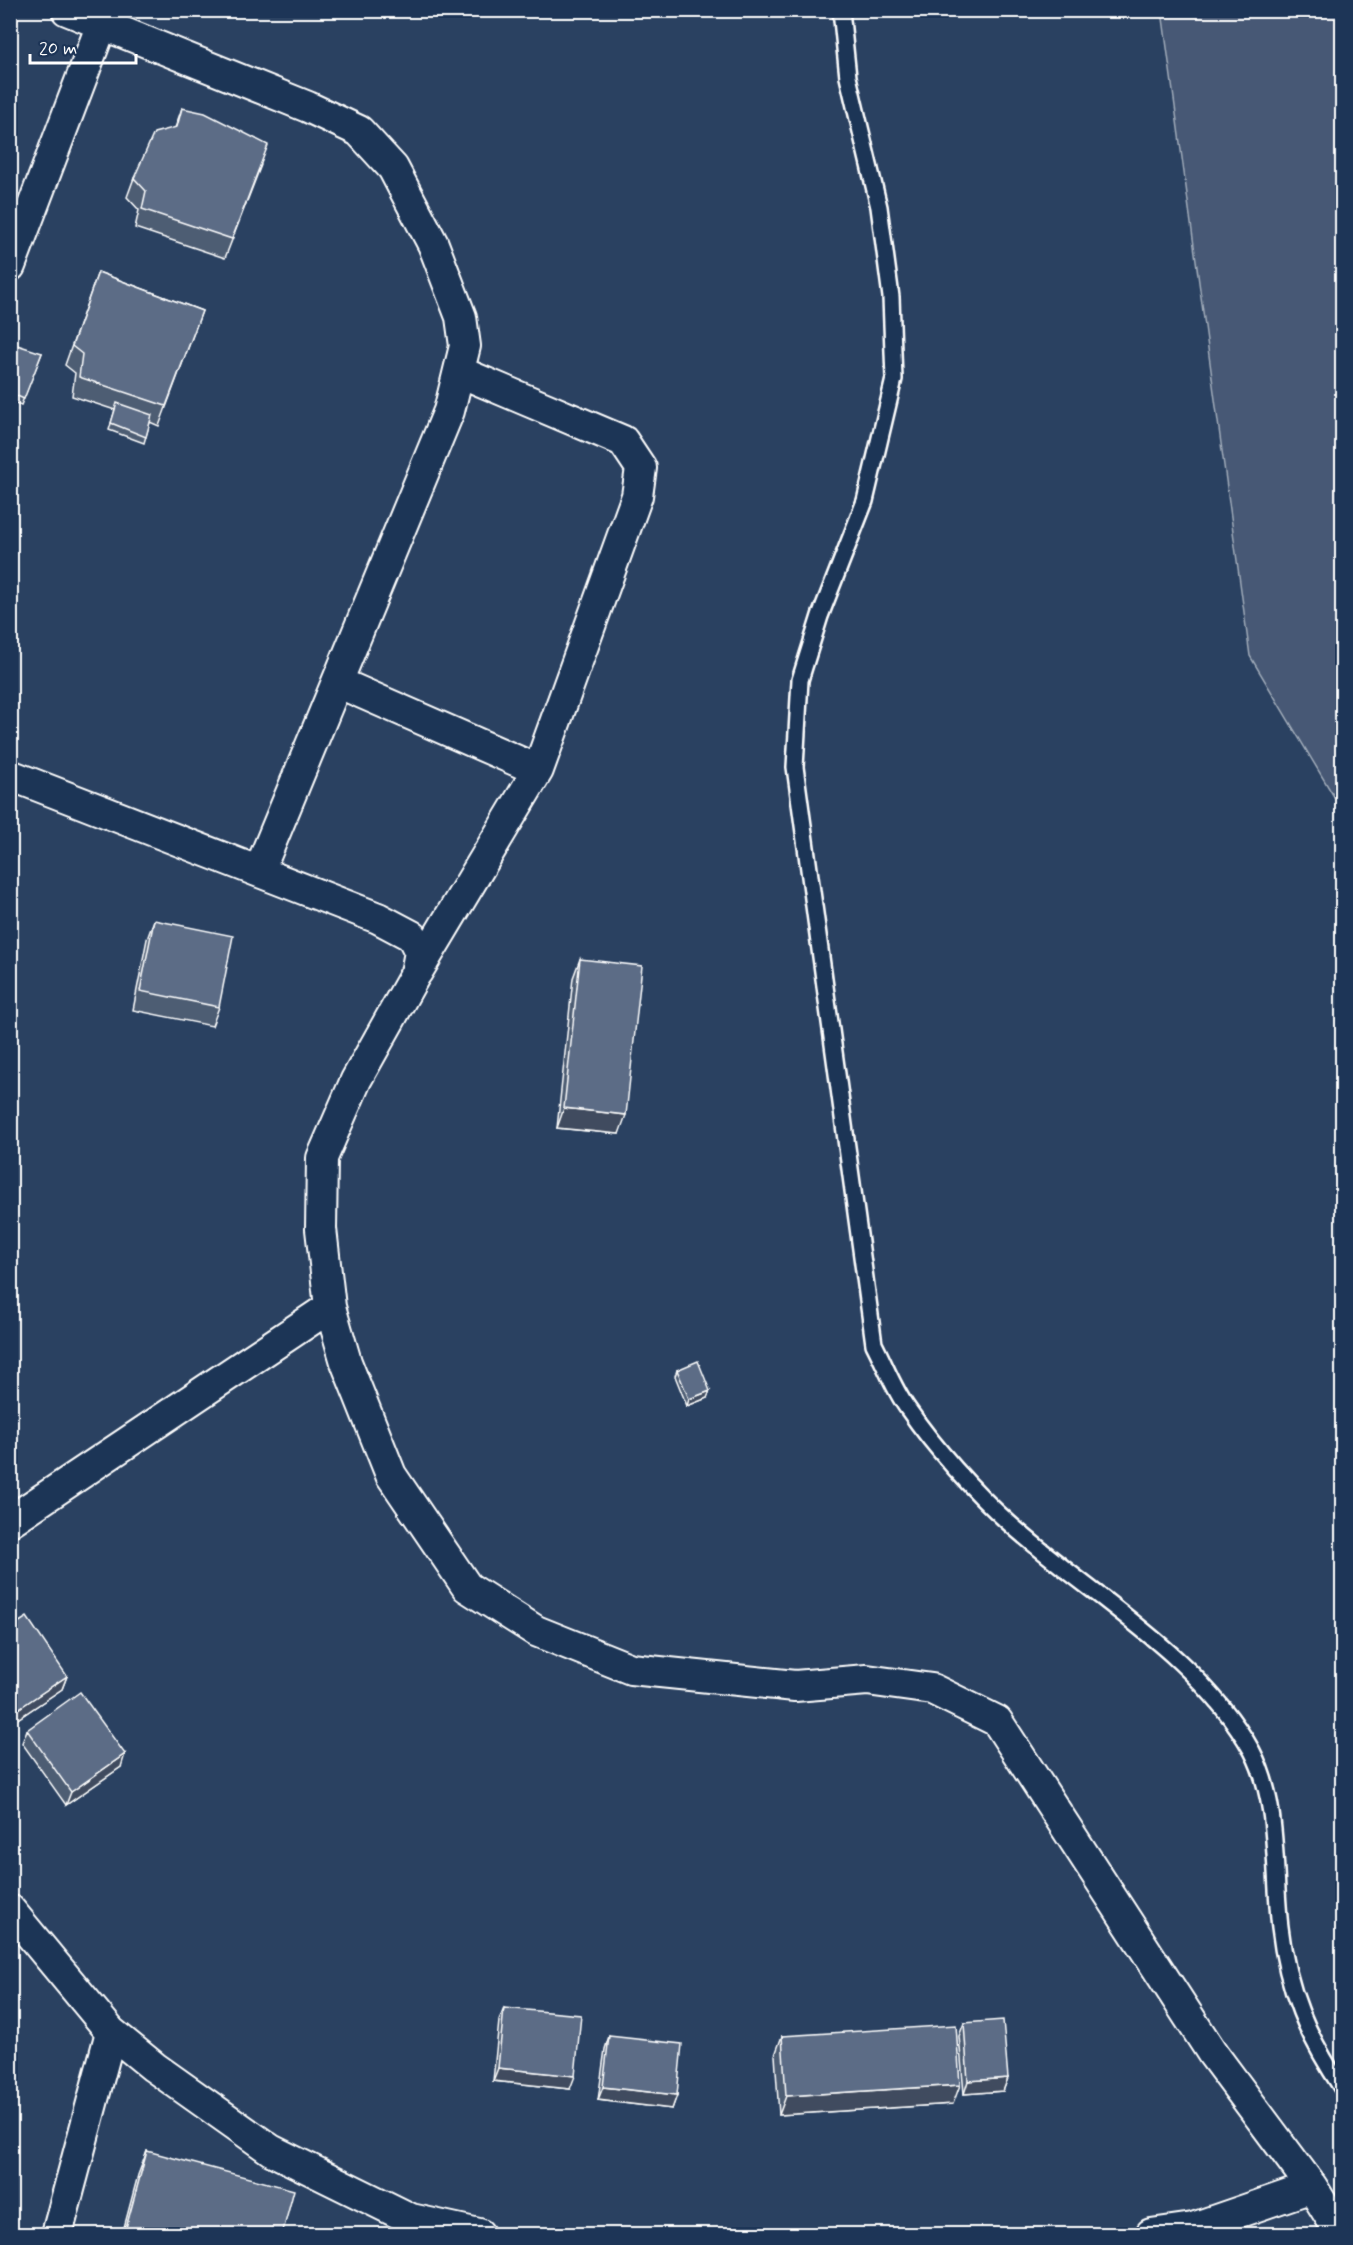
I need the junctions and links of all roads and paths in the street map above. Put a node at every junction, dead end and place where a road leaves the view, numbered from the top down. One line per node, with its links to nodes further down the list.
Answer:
1 (67, 10): 3 (street)
2 (842, 10): 15 (lane)
3 (102, 24): 4 (street); 5 (street)
4 (10, 266)
5 (460, 372): 6 (street); 7 (street)
6 (338, 682): 7 (street); 9 (street)
7 (538, 770): 10 (street)
8 (10, 775): 9 (street)
9 (259, 871): 10 (street)
10 (416, 973): 11 (street)
11 (330, 1307): 12 (street); 16 (street)
12 (10, 1521)
13 (10, 1910): 14 (street)
14 (111, 2032): 17 (street); 18 (street)
15 (1342, 2088)
16 (1312, 2187): 19 (street); 20 (street)
17 (57, 2235)
18 (479, 2235)
19 (1151, 2235)
20 (1341, 2235)

